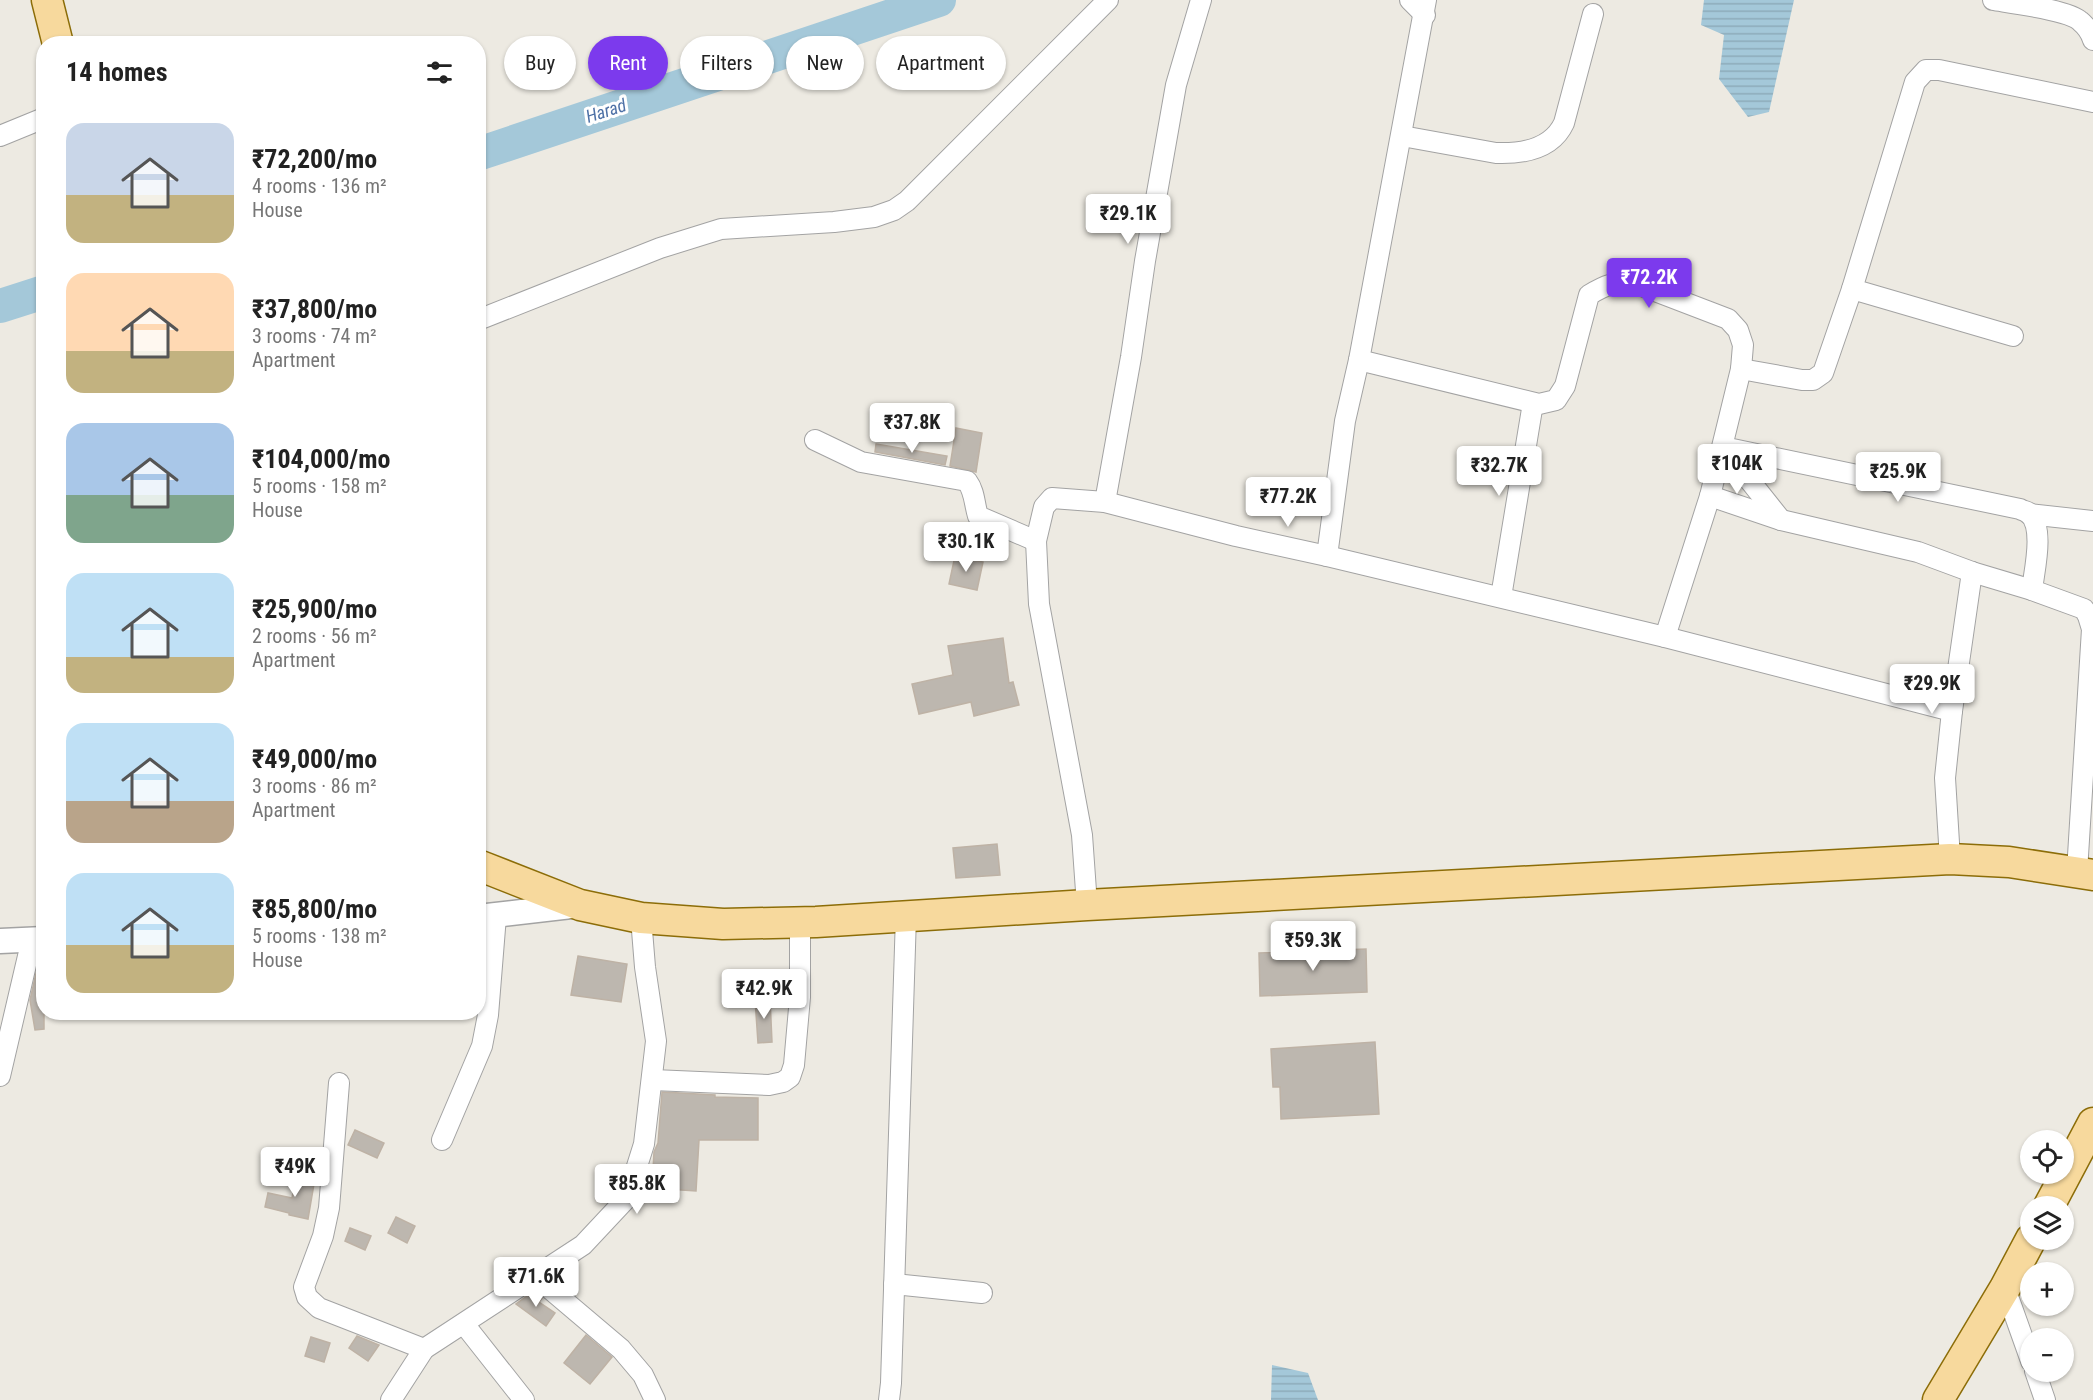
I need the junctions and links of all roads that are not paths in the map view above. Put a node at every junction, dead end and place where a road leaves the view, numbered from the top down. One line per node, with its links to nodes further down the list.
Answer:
1 (47, 0): 8 (main road)
2 (1108, 0): 15 (street)
3 (1201, 0): 23 (street)
4 (1410, 0): 6 (street)
5 (1993, 0): 9 (street)
6 (1426, 8): 13 (street)
7 (1593, 14): 13 (street)
8 (56, 36)
9 (2093, 40)
10 (2093, 102): 14 (street)
11 (36, 121): 12 (street)
12 (0, 136)
13 (1402, 136): 17 (street)
14 (1852, 288): 16 (street); 18 (street)
15 (486, 317)
16 (2013, 336)
17 (1359, 360): 19 (street); 28 (street)
18 (1741, 369): 19 (street); 21 (street)
19 (1533, 402): 31 (street)
20 (815, 440): 27 (street)
21 (1723, 447): 22 (street); 24 (street); 25 (street)
22 (1710, 496): 25 (street); 32 (street)
23 (1105, 502): 27 (street); 28 (street)
24 (2029, 514): 26 (street); 30 (street)
25 (1781, 520): 29 (street)
26 (2093, 521)
27 (1036, 541): 38 (street)
28 (1327, 556): 31 (street)
29 (1972, 573): 30 (street); 33 (street)
30 (2032, 590): 36 (street)
31 (1501, 597): 32 (street)
32 (1665, 637): 33 (street)
33 (1952, 711): 34 (street)
34 (1950, 859): 36 (main road); 38 (main road)
35 (486, 868): 37 (main road)
36 (2085, 873)
37 (580, 905): 40 (street); 41 (main road)
38 (1087, 905): 39 (main road)
39 (906, 916): 42 (main road); 54 (street)
40 (487, 917): 50 (street)
41 (641, 918): 42 (main road); 47 (street)
42 (808, 922): 47 (street)
43 (36, 939): 44 (street)
44 (0, 941)
45 (36, 946): 46 (street)
46 (0, 1076)
47 (653, 1080): 53 (street)
48 (339, 1083): 59 (street)
49 (2093, 1123): 51 (main road)
50 (442, 1140)
51 (2054, 1196)
52 (2025, 1250): 55 (main road)
53 (536, 1277): 57 (street); 63 (street)
54 (894, 1284): 56 (street); 64 (street)
55 (2005, 1288): 58 (street); 65 (main road)
56 (982, 1293)
57 (464, 1324): 59 (street); 62 (street)
58 (2020, 1330)
59 (424, 1349): 61 (street)
60 (2039, 1382): 66 (street)
61 (390, 1400)
62 (524, 1400)
63 (655, 1400)
64 (889, 1400)
65 (1938, 1400)
66 (2045, 1400)

